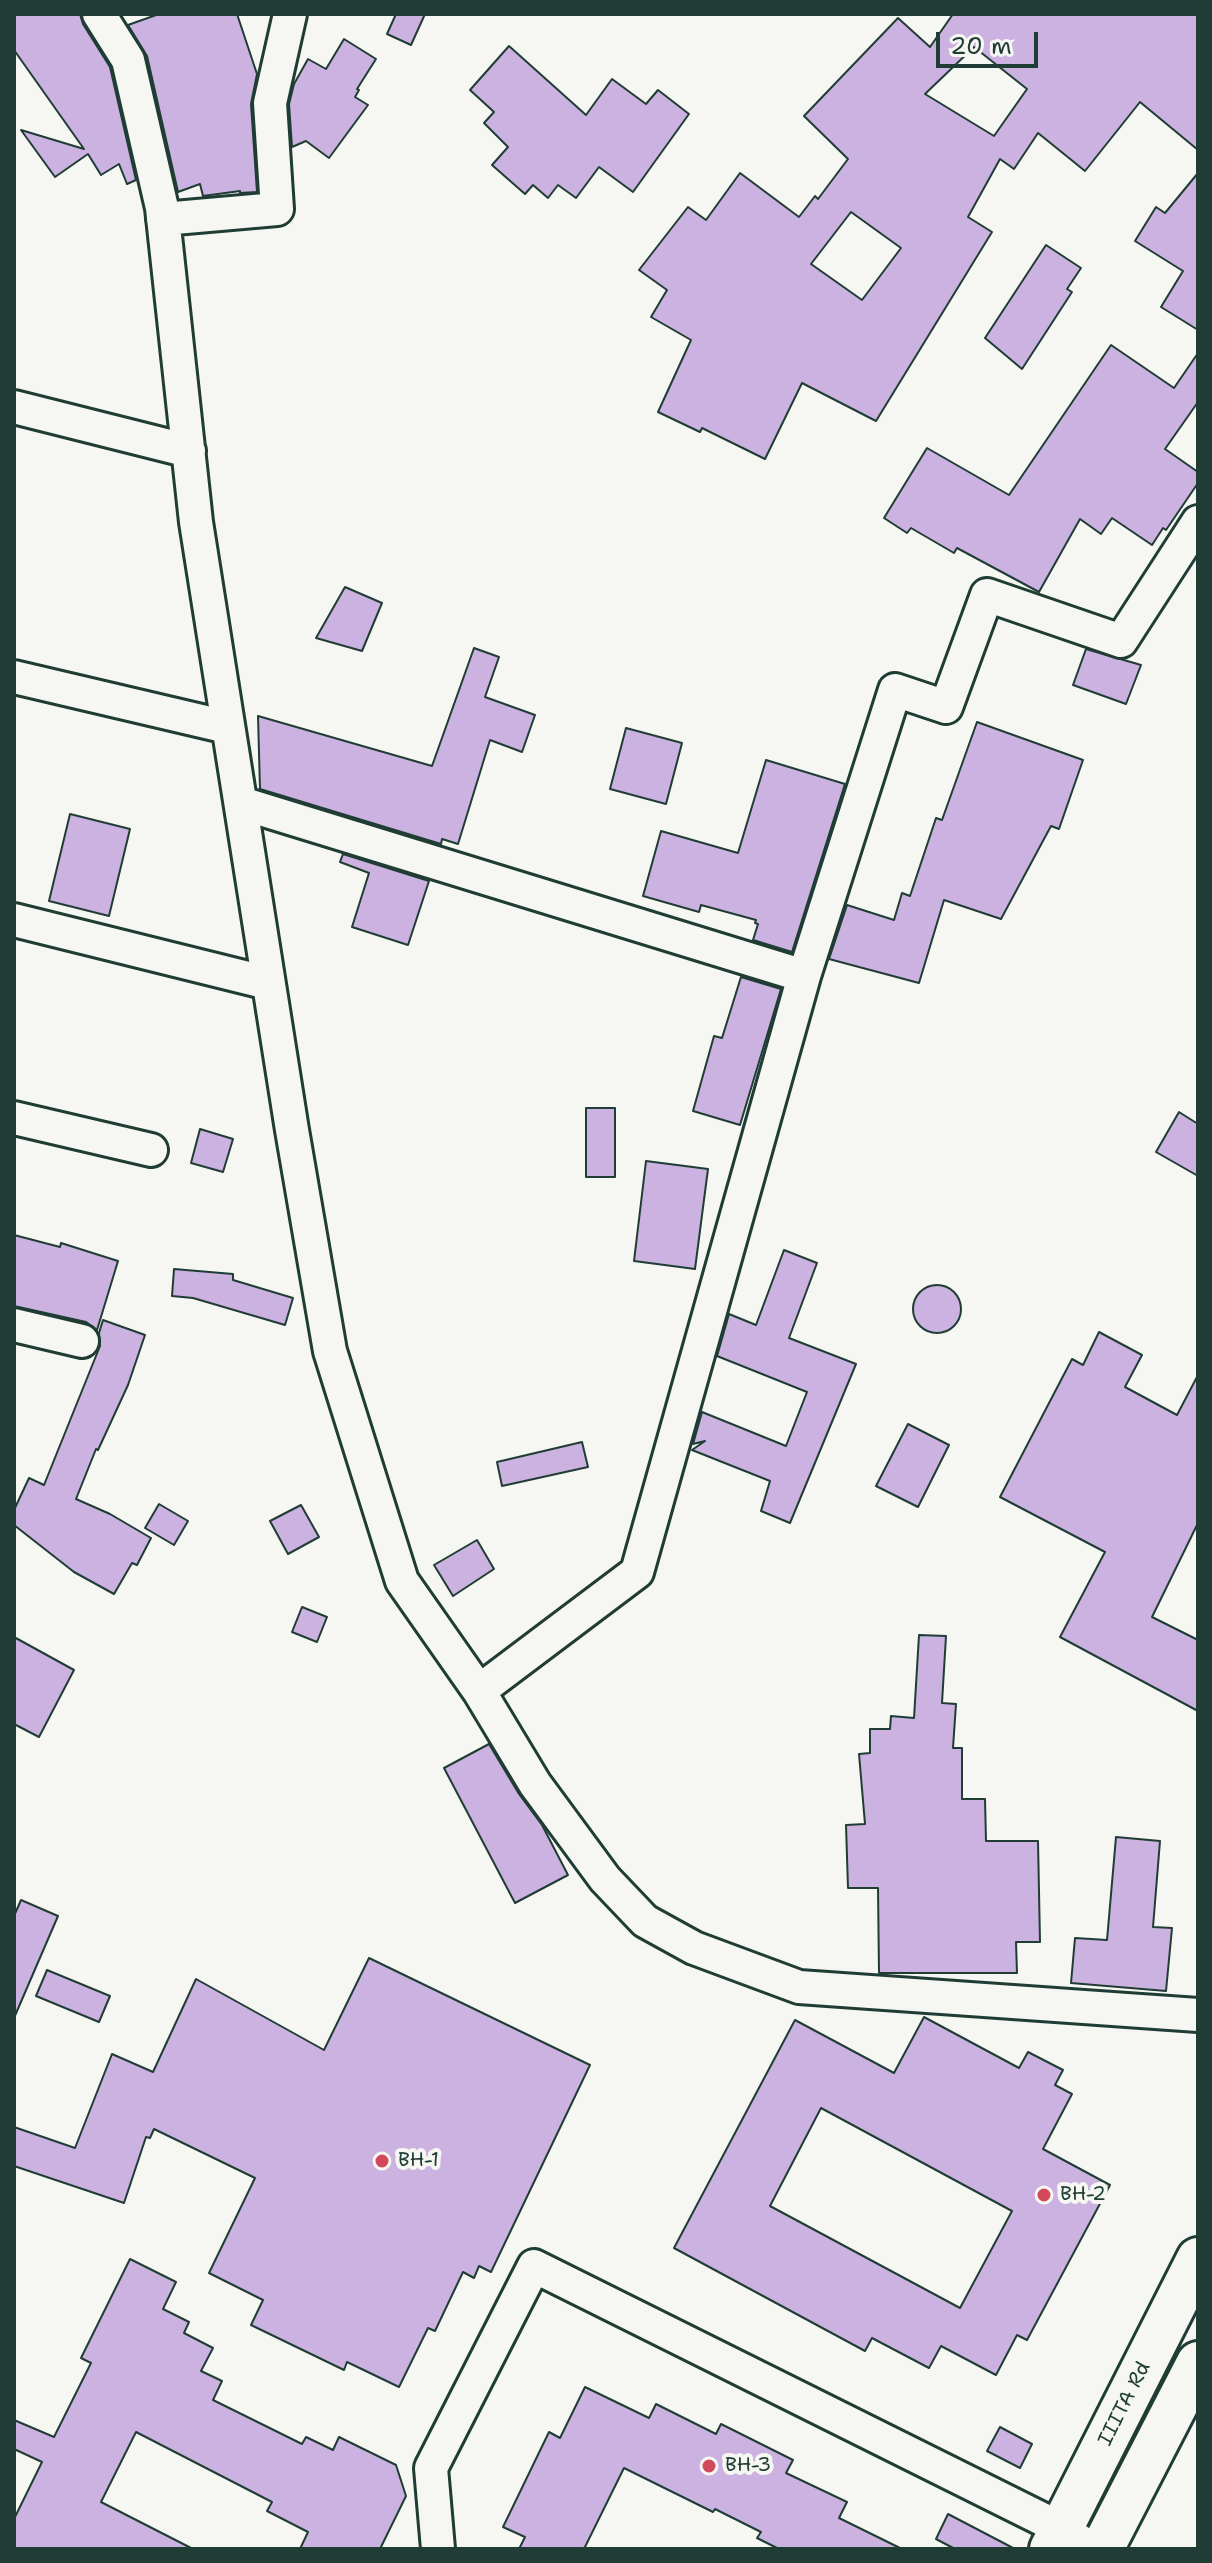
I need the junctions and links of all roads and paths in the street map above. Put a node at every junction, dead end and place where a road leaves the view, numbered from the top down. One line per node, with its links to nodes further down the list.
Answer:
1 (99, 14): 3 (street)
2 (290, 14): 3 (street)
3 (163, 219): 5 (street)
4 (14, 407): 5 (street)
5 (189, 451): 8 (street)
6 (1198, 522): 11 (street)
7 (14, 677): 8 (street)
8 (227, 727): 9 (street)
9 (241, 803): 11 (street); 12 (street)
10 (14, 920): 12 (street)
11 (804, 976): 17 (street)
12 (268, 983): 17 (street)
13 (14, 1118): 14 (street)
14 (151, 1150)
15 (14, 1325): 16 (street)
16 (82, 1341)
17 (479, 1691): 18 (street)
18 (1198, 2015)
19 (1198, 2259): 21 (main road, IIITA Rd)
20 (1198, 2363): 23 (main road)
21 (1068, 2542): 22 (street)
22 (438, 2549)
23 (1102, 2549)

